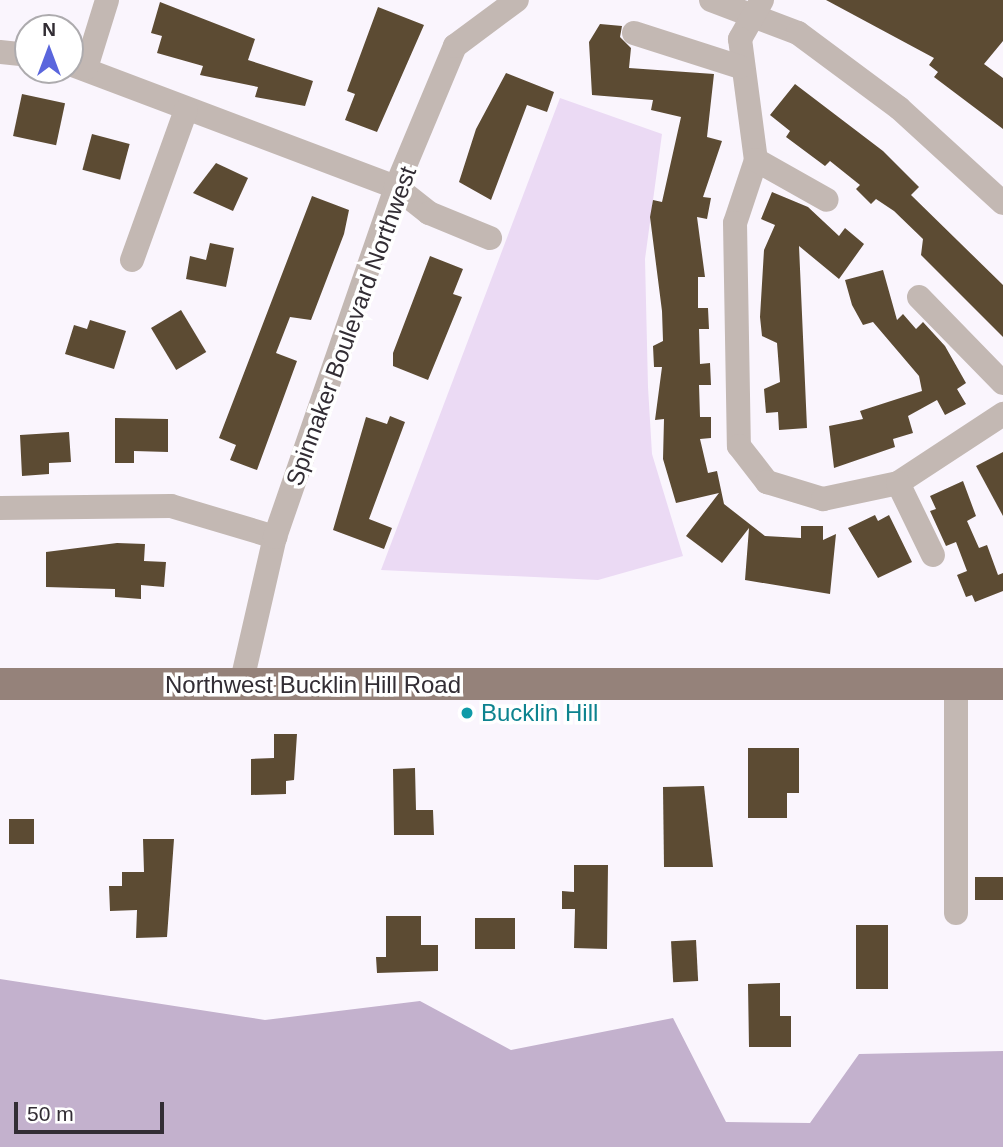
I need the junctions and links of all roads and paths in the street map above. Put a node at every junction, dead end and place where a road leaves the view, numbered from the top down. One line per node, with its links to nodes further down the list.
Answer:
1 (107, 0): 6 (street)
2 (517, 0): 11 (street, Spinnaker Boulevard Northwest)
3 (711, 0): 4 (street)
4 (757, 7): 7 (street); 13 (street)
5 (634, 33): 7 (street)
6 (84, 52)
7 (740, 67): 10 (street)
8 (84, 68): 9 (street)
9 (186, 110): 11 (street); 15 (street)
10 (756, 160): 12 (street); 19 (street)
11 (396, 187): 14 (street); 21 (street, Spinnaker Boulevard Northwest)
12 (827, 200)
13 (1003, 203)
14 (489, 238)
15 (132, 260)
16 (919, 297): 17 (street)
17 (1003, 383)
18 (1003, 414): 19 (street)
19 (898, 483): 22 (street)
20 (0, 508): 21 (street)
21 (275, 537): 25 (street, Spinnaker Boulevard Northwest)
22 (933, 555)
23 (0, 684): 25 (main road, Northwest Bucklin Hill Road)
24 (1003, 684): 26 (main road, Northwest Bucklin Hill Road)
25 (241, 685): 26 (main road, Northwest Bucklin Hill Road)
26 (956, 685): 27 (street)
27 (956, 913)

